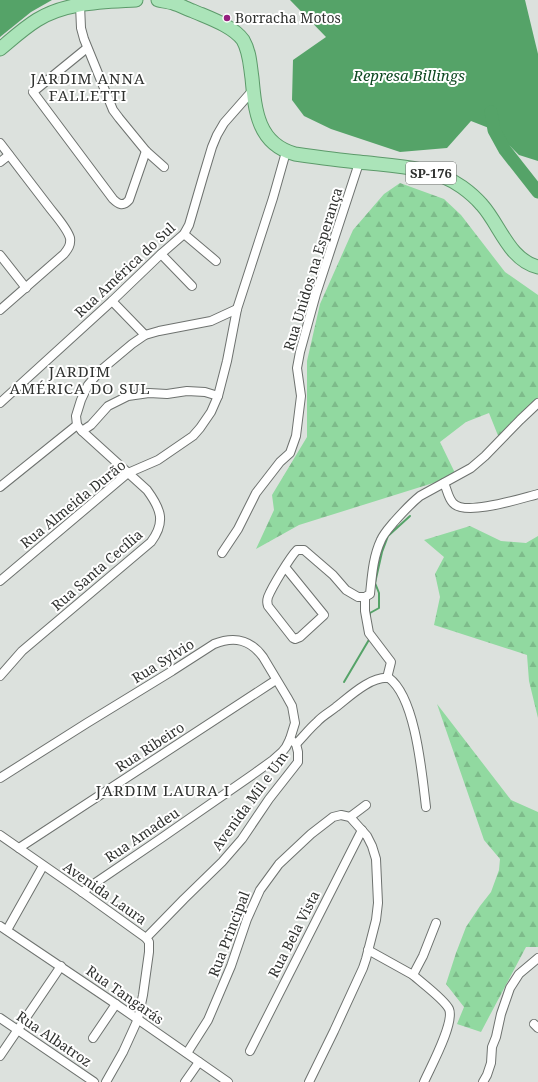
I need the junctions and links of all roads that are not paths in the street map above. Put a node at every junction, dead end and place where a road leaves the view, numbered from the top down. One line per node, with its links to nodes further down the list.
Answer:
1 (136, 0): 3 (main road)
2 (158, 0): 6 (main road, SP-176)
3 (80, 5): 4 (street); 5 (main road)
4 (87, 48): 8 (street); 8 (street)
5 (0, 49)
6 (253, 90): 9 (main road, SP-176); 14 (street, Rua América do Sul)
7 (0, 143): 10 (street)
8 (146, 151): 13 (street)
9 (286, 152): 12 (main road, SP-176); 22 (street, Rua Almeida Durão)
10 (9, 155): 11 (street); 20 (street)
11 (0, 162)
12 (359, 162): 18 (main road, SP-176); 33 (street, Rua Unidos na Esperança)
13 (164, 167)
14 (184, 234): 15 (street, Rua América do Sul); 17 (street)
15 (161, 254): 19 (street); 21 (street, Rua América do Sul)
16 (0, 255): 20 (street)
17 (216, 261)
18 (536, 268)
19 (192, 286)
20 (26, 288): 23 (street)
21 (112, 301): 24 (street); 26 (street, Rua América do Sul)
22 (237, 309): 24 (street); 25 (street, Rua Almeida Durão)
23 (0, 310)
24 (145, 335): 28 (street)
25 (218, 396): 28 (street); 29 (street, Rua Almeida Durão)
26 (0, 402)
27 (538, 403): 30 (street)
28 (80, 428): 29 (street, Rua Santa Cecília); 31 (street)
29 (128, 473): 35 (street, Rua Almeida Durão); 37 (street, Rua Santa Cecília)
30 (444, 483): 32 (street); 36 (street)
31 (0, 487)
32 (538, 494)
33 (222, 553)
34 (285, 567): 34 (street); 36 (street)
35 (0, 581)
36 (365, 597): 38 (street)
37 (0, 676)
38 (388, 678): 40 (street, Avenida Mil e Um); 43 (street)
39 (276, 680): 40 (street, Rua Sylvio); 41 (street, Rua Sylvio); 47 (street, Rua Ribeiro)
40 (293, 742): 49 (street, Rua Amadeu); 52 (street, Avenida Mil e Um)
41 (0, 778)
42 (366, 805): 44 (street)
43 (426, 807)
44 (350, 817): 45 (street); 63 (street, Rua Principal)
45 (365, 833): 53 (street); 62 (street, Rua Bela Vista)
46 (0, 835): 47 (street, Avenida Laura)
47 (19, 848): 48 (street, Avenida Laura)
48 (43, 866): 49 (street, Avenida Laura); 51 (street)
49 (82, 892): 52 (street, Avenida Laura)
50 (436, 924): 56 (street)
51 (3, 928): 55 (street, Rua Tangarás)
52 (146, 938): 59 (street, Avenida Laura)
53 (368, 950): 56 (street); 70 (street)
54 (538, 958): 72 (street)
55 (61, 966): 57 (street, Rua Tangarás); 60 (street)
56 (413, 975): 71 (street)
57 (116, 1004): 59 (street, Rua Tangarás); 61 (street)
58 (0, 1018): 60 (street, Rua Albatroz)
59 (138, 1020): 63 (street, Rua Tangarás); 67 (street, Avenida Laura)
60 (18, 1030): 64 (street); 66 (street, Rua Albatroz)
61 (93, 1038)
62 (250, 1051)
63 (187, 1053): 65 (street, Rua Tangarás)
64 (0, 1056)
65 (199, 1062): 68 (street); 69 (street, Rua Tangarás)
66 (94, 1082)
67 (106, 1082)
68 (185, 1082)
69 (228, 1082)
70 (308, 1082)
71 (424, 1082)
72 (483, 1082)

